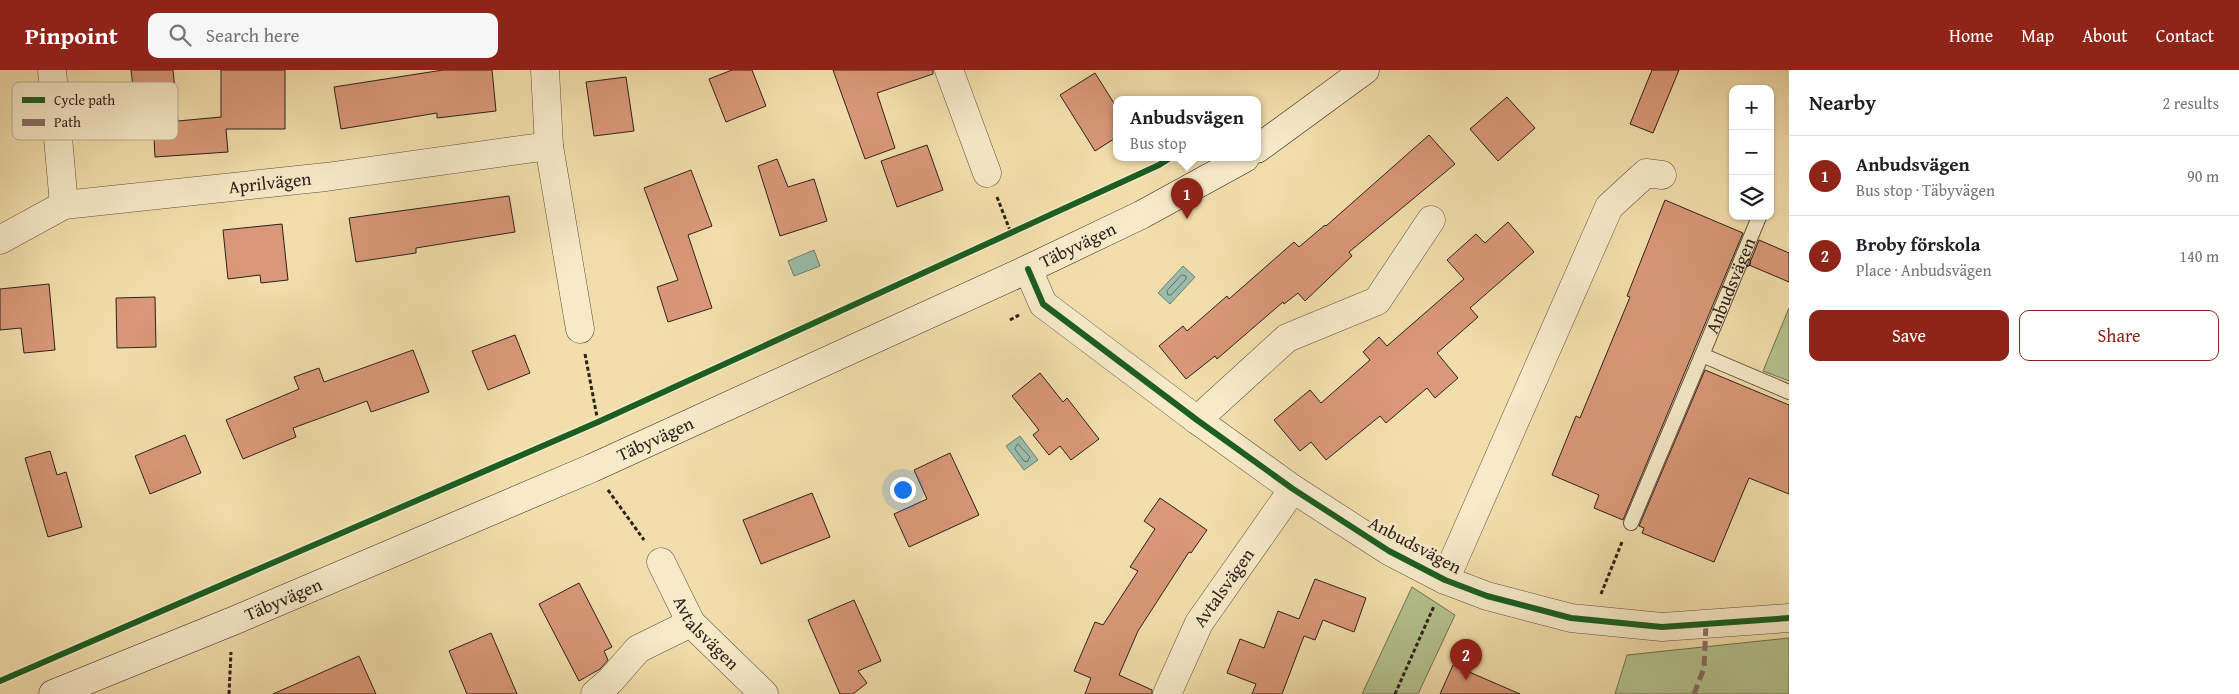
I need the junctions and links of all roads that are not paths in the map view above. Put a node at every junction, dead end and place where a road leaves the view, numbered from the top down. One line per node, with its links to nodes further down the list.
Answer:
1 (545, 70): 5 (street)
2 (949, 70): 8 (street)
3 (1365, 70): 6 (street)
4 (58, 140): 10 (street)
5 (548, 146): 10 (street, Aprilvägen); 15 (street)
6 (1261, 146)
7 (1240, 161): 14 (street, Täbyvägen)
8 (987, 173)
9 (1662, 175): 22 (street, Anbudsvägen)
10 (64, 205): 13 (street, Aprilvägen)
11 (1431, 220): 18 (street)
12 (1758, 220): 16 (lane, Anbudsvägen)
13 (0, 240)
14 (1028, 269): 18 (street, Anbudsvägen); 25 (street, Täbyvägen)
15 (580, 329)
16 (1702, 355): 17 (lane, Anbudsvägen); 20 (lane, Anbudsvägen)
17 (1789, 392)
18 (1197, 420): 19 (street, Anbudsvägen)
19 (1293, 489): 22 (street, Anbudsvägen); 28 (street, Avtalsvägen)
20 (1630, 523)
21 (661, 562): 24 (street, Avtalsvägen)
22 (1445, 580): 23 (street, Anbudsvägen)
23 (1789, 618)
24 (691, 623): 26 (street); 27 (street, Avtalsvägen)
25 (53, 694)
26 (595, 694)
27 (764, 694)
28 (1167, 694)

